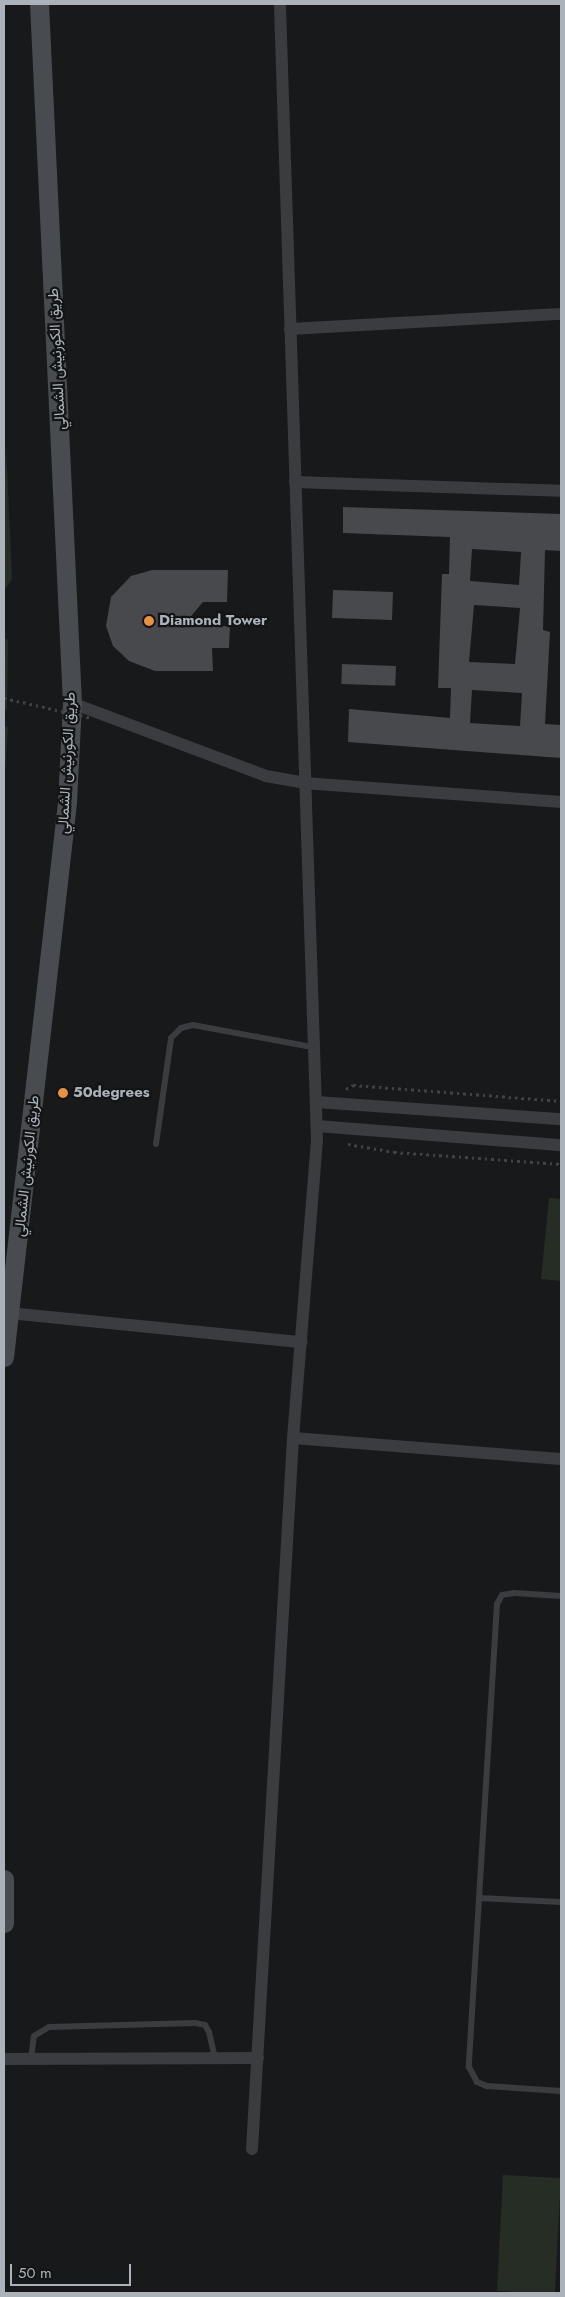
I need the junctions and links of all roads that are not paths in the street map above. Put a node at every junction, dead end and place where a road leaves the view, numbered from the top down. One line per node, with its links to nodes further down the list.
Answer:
1 (39, 4): 7 (main road, طريق الكورنيش الشمالي)
2 (280, 4): 4 (street)
3 (561, 314): 4 (street)
4 (290, 329): 5 (street)
5 (295, 482): 6 (street); 8 (street)
6 (561, 491)
7 (72, 703): 8 (street); 16 (main road, طريق الكورنيش الشمالي)
8 (304, 783): 9 (street); 10 (street)
9 (561, 802)
10 (312, 1047): 11 (street); 14 (lane)
11 (316, 1102): 12 (street); 13 (street)
12 (561, 1119)
13 (317, 1126): 15 (street); 17 (street)
14 (156, 1144)
15 (561, 1145)
16 (9, 1313): 17 (street); 18 (main road, طريق الكورنيش الشمالي)
17 (302, 1342): 19 (street)
18 (4, 1357)
19 (293, 1438): 20 (street); 27 (street)
20 (561, 1459)
21 (561, 1596): 23 (lane)
22 (4, 1879): 25 (main road)
23 (479, 1898): 24 (lane); 30 (lane)
24 (561, 1902)
25 (4, 1923)
26 (215, 2058): 27 (street); 29 (street); 29 (lane)
27 (258, 2058): 31 (street)
28 (4, 2059): 29 (street)
29 (30, 2059)
30 (561, 2091)
31 (252, 2149)

